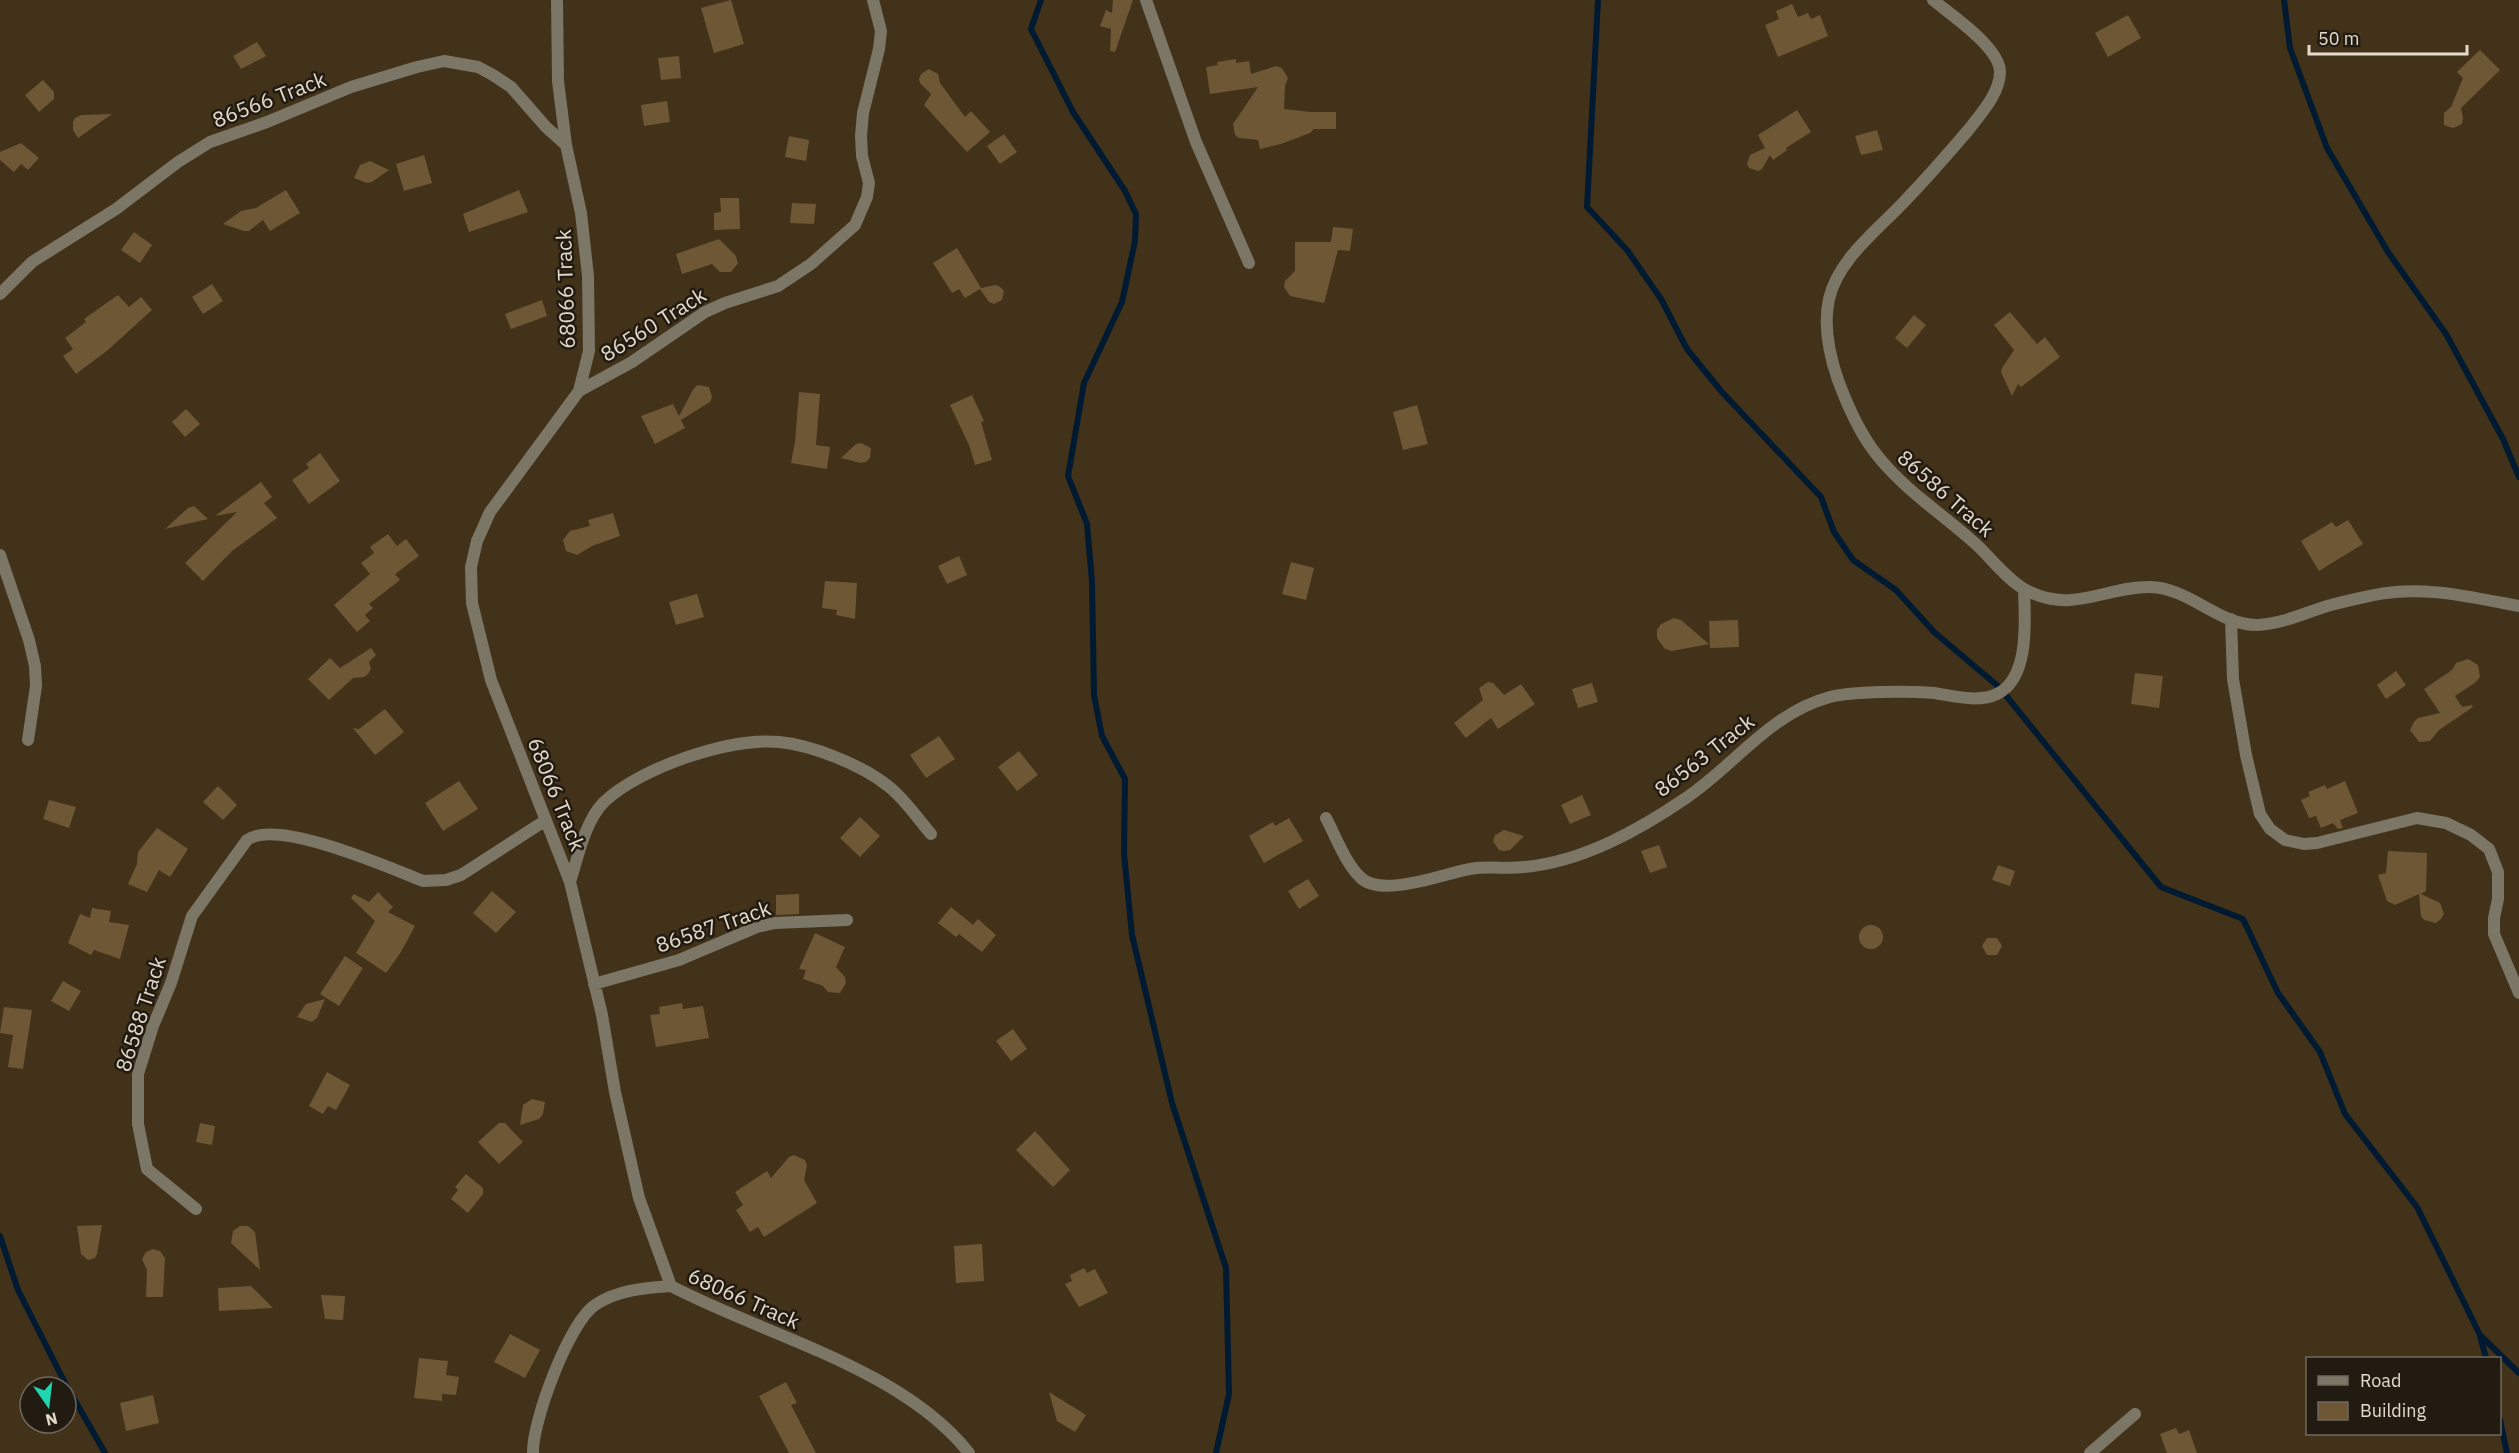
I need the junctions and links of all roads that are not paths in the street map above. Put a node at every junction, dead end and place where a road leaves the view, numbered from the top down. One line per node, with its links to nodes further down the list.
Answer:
1 (557, 0): 5 (street, 68066 Track)
2 (873, 0): 8 (street, 86560 Track)
3 (1146, 0): 6 (street)
4 (1933, 0): 10 (street, 86586 Track)
5 (566, 144): 7 (street, 86566 Track); 8 (street, 68066 Track)
6 (1249, 263)
7 (0, 294)
8 (579, 391): 15 (street, 68066 Track)
9 (0, 555): 13 (street)
10 (2024, 590): 12 (street, 86586 Track); 14 (street, 86563 Track)
11 (2519, 606): 12 (street, 86586 Track)
12 (2231, 620): 20 (street)
13 (28, 740)
14 (1326, 818)
15 (546, 820): 17 (street, 68066 Track); 21 (street, 86588 Track)
16 (931, 834): 17 (street)
17 (570, 882): 19 (street, 68066 Track)
18 (847, 920): 19 (street, 86587 Track)
19 (594, 984): 22 (street, 68066 Track)
20 (2519, 993)
21 (196, 1209)
22 (670, 1286): 24 (street); 25 (street, 68066 Track)
23 (2135, 1414): 26 (street)
24 (533, 1453)
25 (969, 1453)
26 (2090, 1453)

